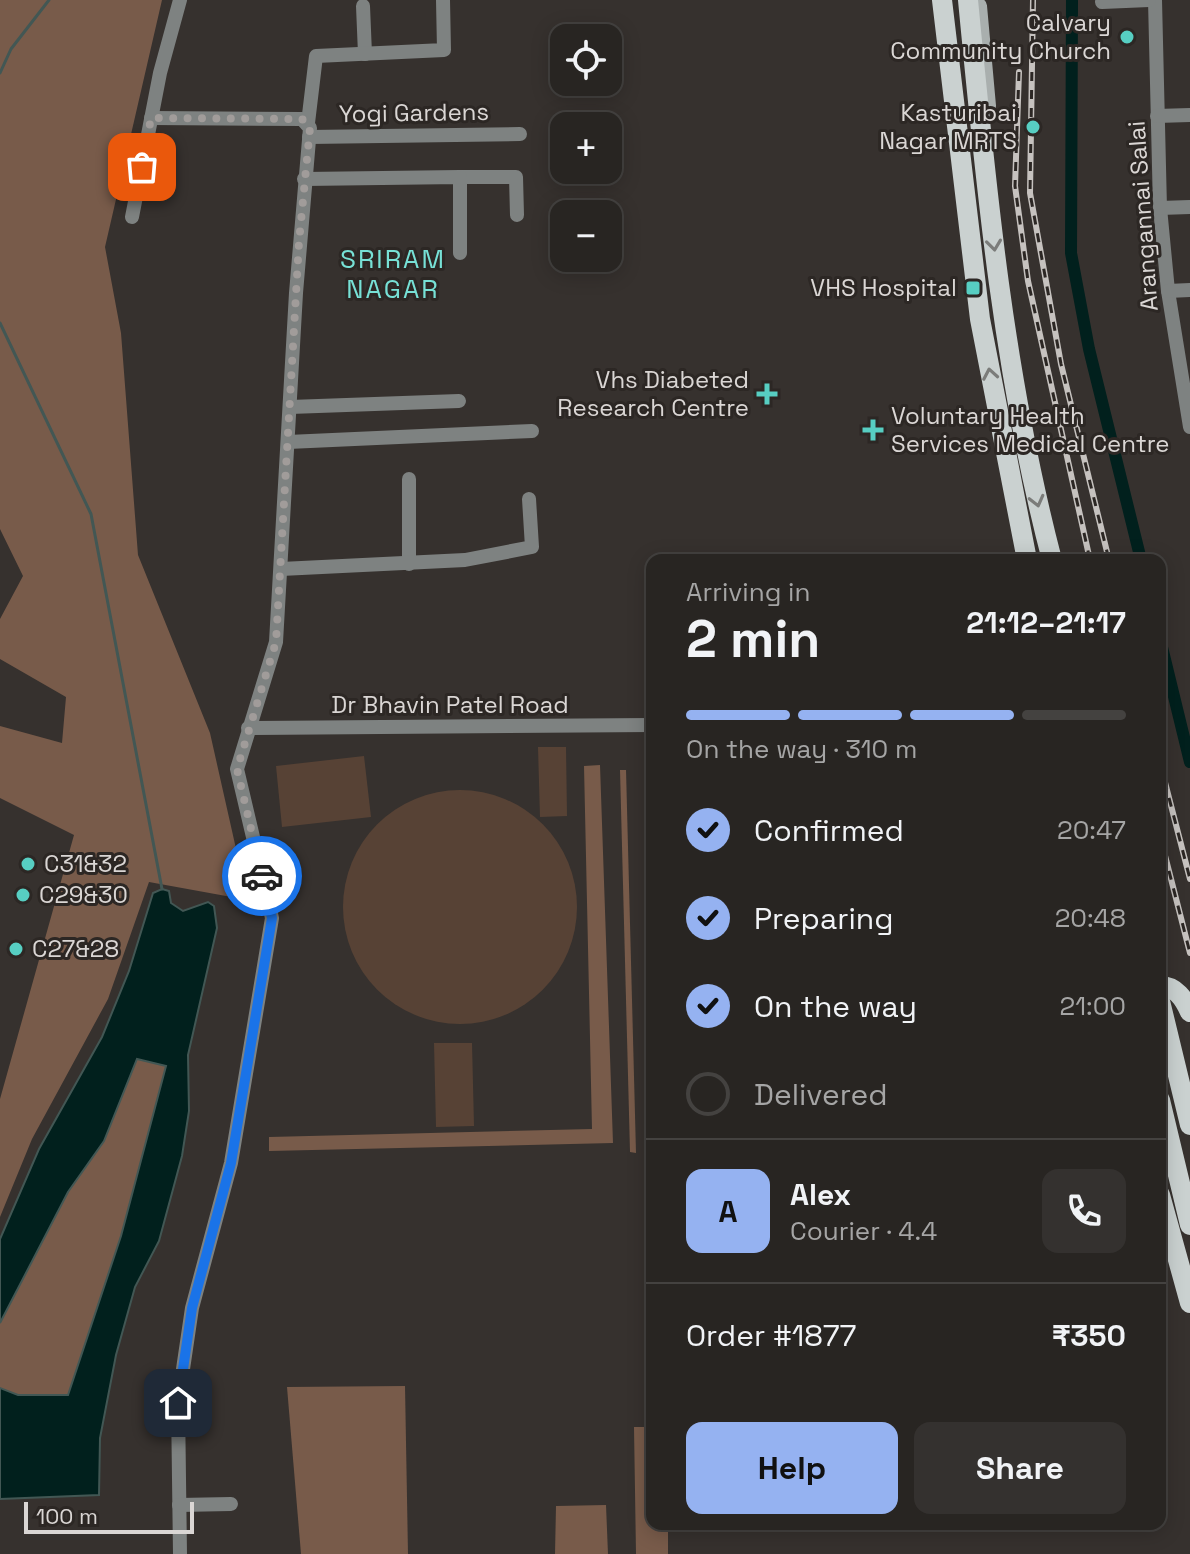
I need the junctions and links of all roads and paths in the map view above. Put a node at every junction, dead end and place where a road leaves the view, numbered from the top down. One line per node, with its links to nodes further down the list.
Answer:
1 (180, 0): 14 (street)
2 (443, 0): 11 (street)
3 (942, 0): 34 (main road, one-way to 3)
4 (957, 0): 19 (main road)
5 (968, 0): 19 (main road)
6 (978, 0): 19 (street)
7 (1149, 0): 9 (street)
8 (1155, 0): 13 (street, Arangannai Salai)
9 (1102, 2)
10 (363, 6): 11 (street)
11 (365, 54): 15 (street)
12 (1190, 115): 13 (street)
13 (1157, 116): 21 (street, Arangannai Salai)
14 (151, 118): 15 (street, Yogi Gardens); 23 (street)
15 (307, 126): 16 (street, Yogi Gardens); 18 (street)
16 (520, 134)
17 (460, 177): 18 (street); 22 (street); 24 (street)
18 (304, 179): 28 (street)
19 (987, 189): 35 (main road, one-way to 35)
20 (1190, 207): 21 (street)
21 (1160, 208): 26 (street, Arangannai Salai)
22 (517, 215)
23 (132, 217)
24 (460, 253)
25 (1190, 290): 26 (street)
26 (1168, 291): 29 (street, Arangannai Salai)
27 (459, 401): 28 (street)
28 (290, 407): 31 (street)
29 (1190, 427)
30 (532, 431): 31 (street)
31 (288, 442): 37 (street)
32 (409, 479): 36 (street)
33 (529, 499): 36 (street)
34 (1026, 554)
35 (1050, 554)
36 (409, 564): 37 (street)
37 (281, 569): 39 (street)
38 (646, 725): 39 (street, Dr Bhavin Patel Road)
39 (248, 728): 49 (street)
40 (1166, 986): 41 (main road)
41 (1190, 1012)
42 (1166, 1026): 44 (main road)
43 (1166, 1125): 46 (main road)
44 (1190, 1125)
45 (1166, 1217): 47 (main road)
46 (1190, 1225)
47 (1190, 1303)
48 (231, 1504): 49 (street)
49 (179, 1505): 50 (street)
50 (180, 1554)

